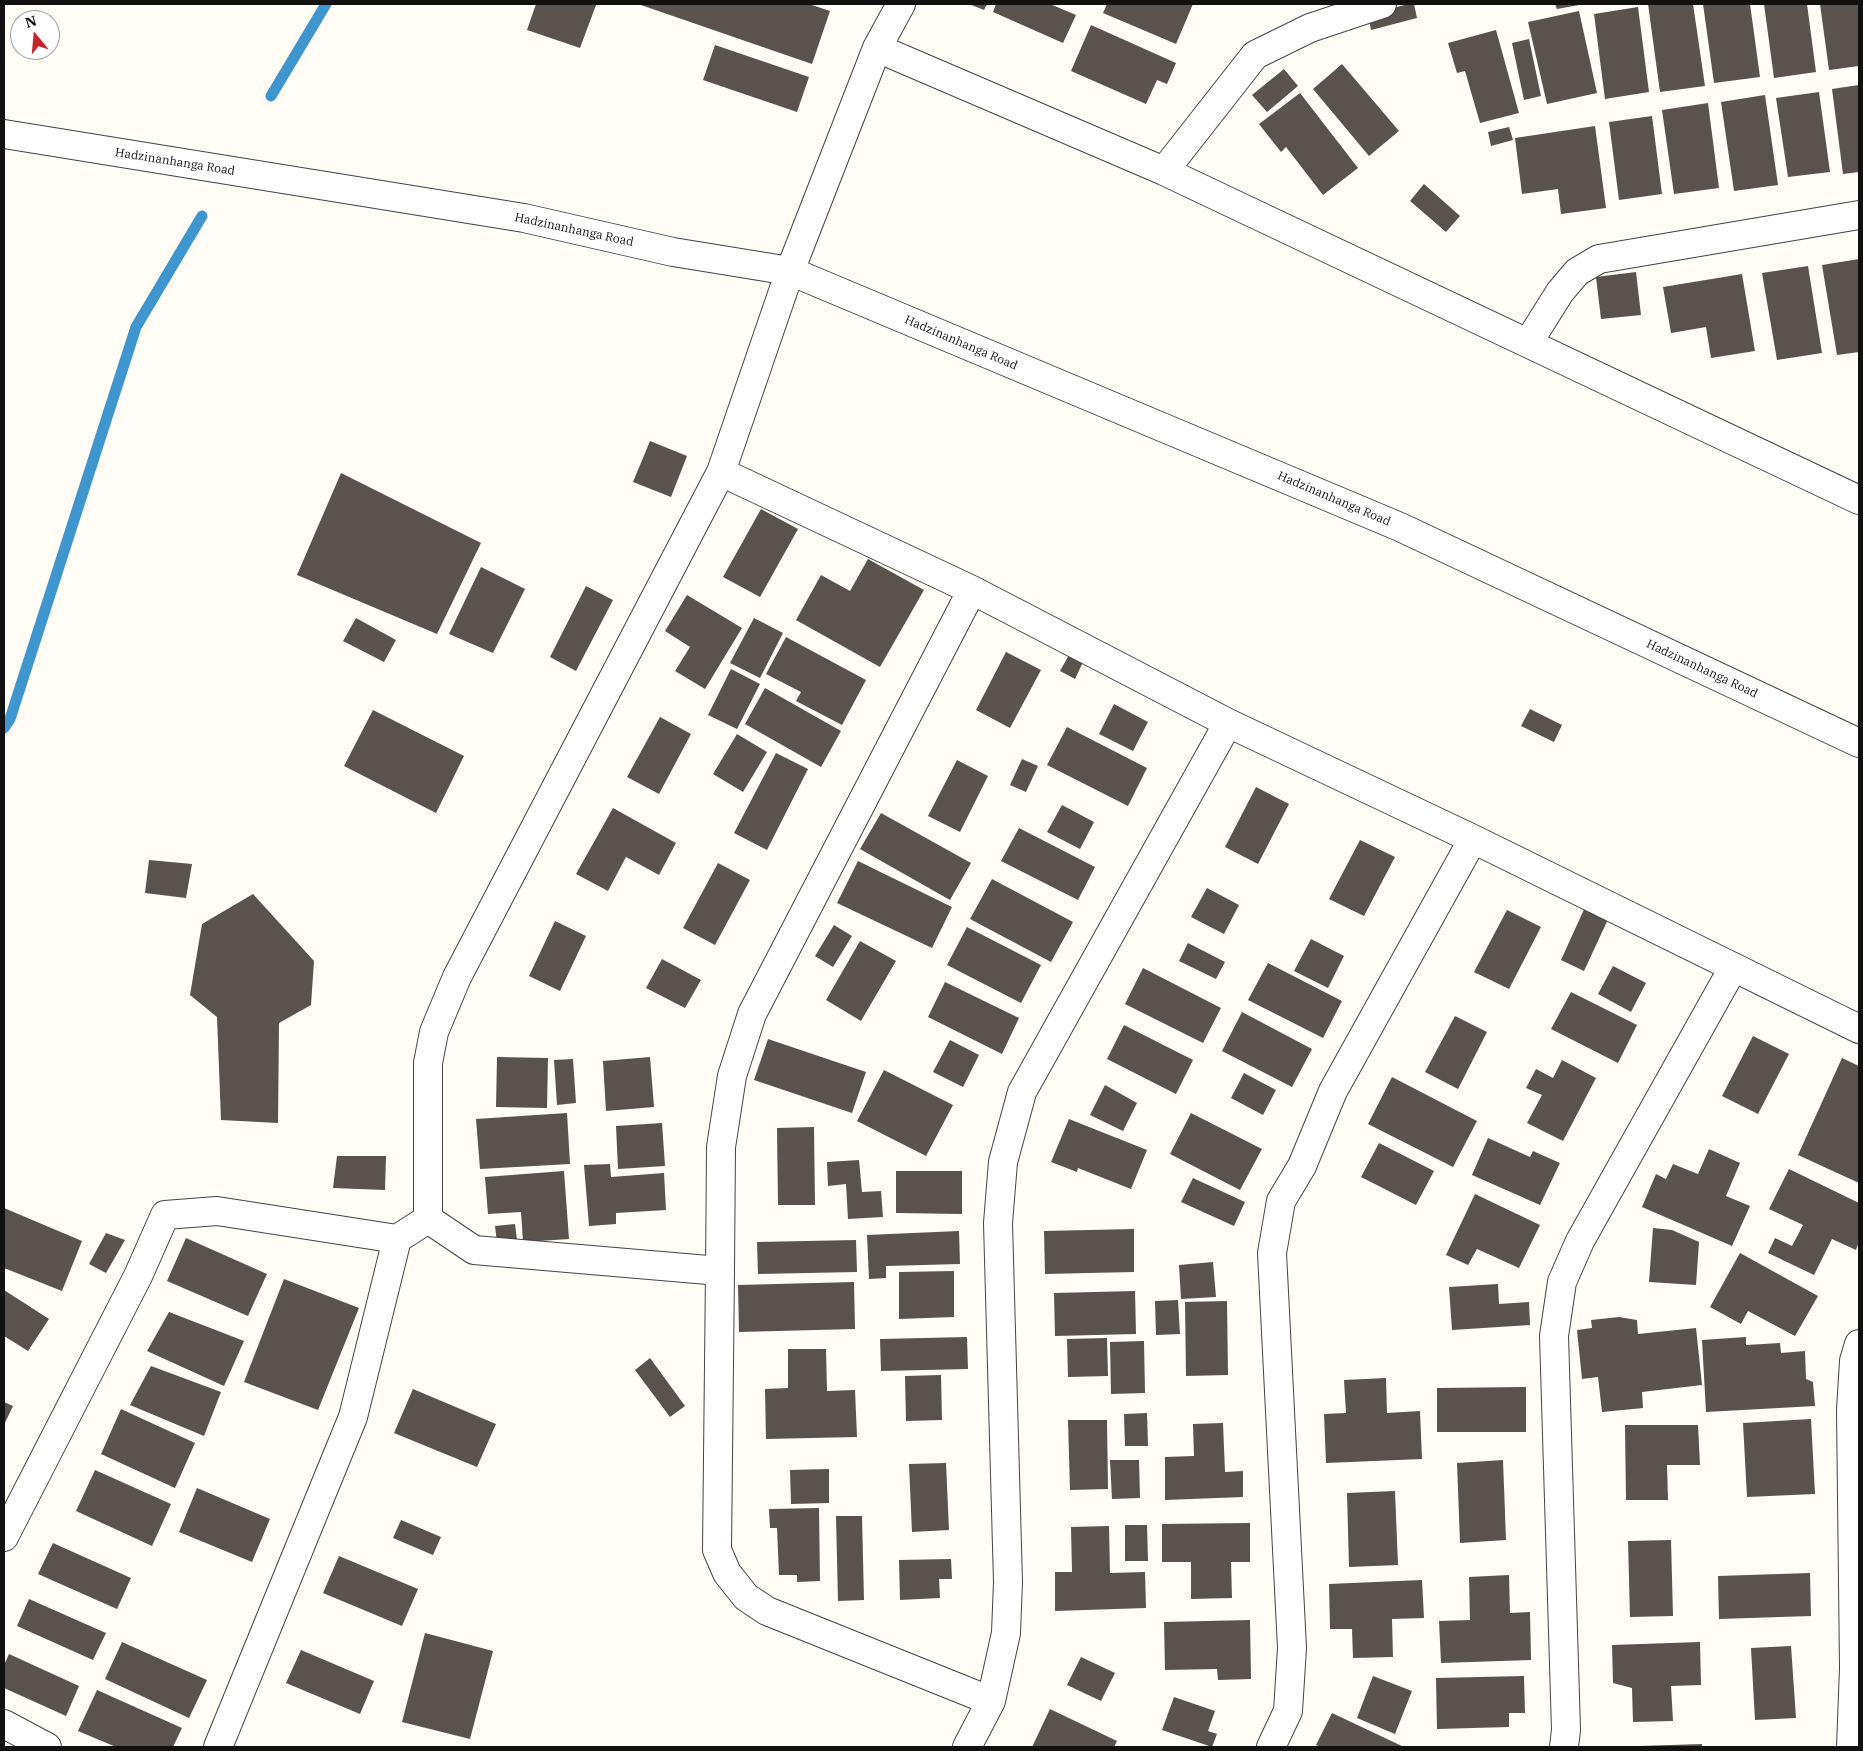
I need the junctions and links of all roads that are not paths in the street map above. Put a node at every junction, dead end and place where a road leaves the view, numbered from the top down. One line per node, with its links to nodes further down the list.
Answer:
1 (901, 4): 3 (street)
2 (1382, 4): 5 (street)
3 (877, 48): 5 (street); 7 (street)
4 (4, 134): 7 (street, Hadzinanhanga Road)
5 (1164, 171): 8 (street)
6 (1859, 215): 8 (street)
7 (790, 271): 9 (street); 13 (street, Hadzinanhanga Road)
8 (1528, 343): 10 (street)
9 (721, 472): 11 (street); 17 (street)
10 (1859, 500)
11 (972, 590): 12 (street); 19 (street)
12 (1228, 723): 14 (street); 23 (street)
13 (1859, 743)
14 (1473, 839): 15 (street); 28 (street)
15 (1733, 968): 16 (street); 29 (street)
16 (1859, 1029)
17 (428, 1220): 18 (street); 19 (street)
18 (397, 1239): 21 (street); 26 (street)
19 (720, 1271): 23 (street)
20 (1859, 1344): 22 (street)
21 (4, 1537)
22 (1856, 1667): 30 (street)
23 (991, 1700): 27 (street)
24 (4, 1724): 25 (street)
25 (47, 1747)
26 (218, 1747)
27 (967, 1747)
28 (1271, 1747)
29 (1564, 1747)
30 (1851, 1747)

